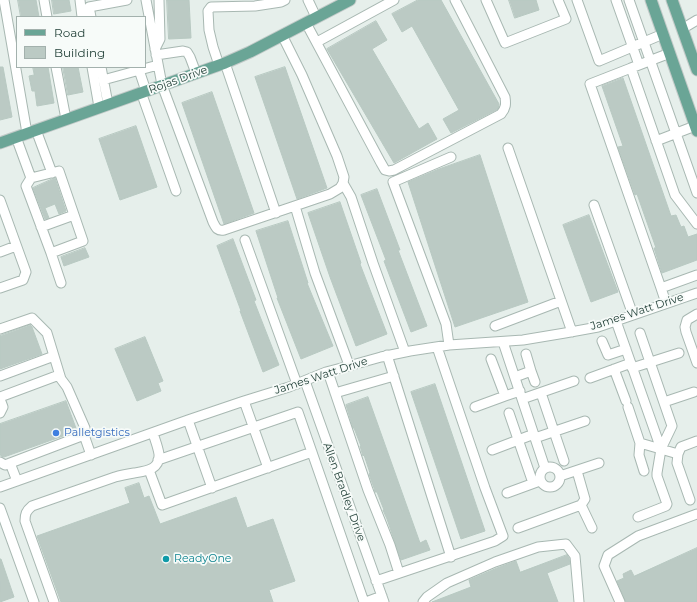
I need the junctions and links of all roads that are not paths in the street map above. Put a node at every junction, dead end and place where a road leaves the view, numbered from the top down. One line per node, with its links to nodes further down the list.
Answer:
1 (4, 0): 34 (street)
2 (44, 0): 20 (street)
3 (80, 0): 21 (street)
4 (127, 0): 22 (street)
5 (146, 0): 32 (street)
6 (159, 0): 32 (street)
7 (285, 0): 36 (street)
8 (308, 0): 23 (street)
9 (350, 0): 23 (main road, Rojas Drive)
10 (394, 0): 19 (street)
11 (455, 0): 29 (street)
12 (486, 0): 13 (street)
13 (558, 0)
14 (577, 0): 31 (street)
15 (616, 0): 31 (street)
16 (629, 0): 30 (street)
17 (651, 0): 27 (main road)
18 (672, 0): 26 (main road)
19 (378, 4): 29 (street)
20 (47, 16)
21 (82, 16)
22 (91, 16)
23 (316, 17): 25 (main road, Rojas Drive)
24 (697, 20): 26 (street)
25 (306, 23): 28 (main road, Rojas Drive); 29 (street)
26 (682, 29): 45 (main road)
27 (663, 34): 30 (street); 33 (main road)
28 (282, 35): 36 (main road, Rojas Drive); 62 (street)
29 (317, 42)
30 (644, 42): 31 (street); 35 (street)
31 (633, 47): 38 (street)
32 (156, 52): 37 (street); 46 (street)
33 (670, 53): 35 (street); 52 (main road)
34 (16, 56)
35 (651, 60): 38 (street); 54 (street)
36 (222, 64): 46 (main road, Rojas Drive); 68 (street)
37 (158, 65): 39 (street); 48 (street)
38 (635, 66): 56 (street); 79 (street)
39 (146, 67)
40 (19, 68): 53 (street)
41 (56, 68): 51 (street)
42 (92, 68): 50 (street)
43 (101, 68): 47 (street)
44 (138, 68): 47 (street); 49 (street)
45 (697, 70)
46 (196, 73): 48 (main road, Rojas Drive)
47 (103, 80): 50 (street)
48 (162, 85): 49 (main road, Rojas Drive); 68 (street)
49 (144, 92): 50 (main road, Rojas Drive); 63 (street)
50 (104, 106): 51 (main road, Rojas Drive)
51 (66, 119): 53 (main road, Rojas Drive)
52 (696, 128): 54 (street)
53 (32, 131): 55 (main road, Rojas Drive); 60 (street)
54 (676, 133): 56 (street); 64 (street)
55 (16, 137): 57 (main road, Rojas Drive); 61 (street)
56 (656, 140): 70 (street)
57 (0, 143)
58 (508, 148): 81 (street)
59 (451, 157): 92 (street)
60 (52, 173): 61 (street); 69 (street)
61 (30, 178): 71 (street)
62 (343, 183): 67 (street); 95 (street)
63 (176, 191)
64 (697, 193)
65 (0, 200): 73 (street)
66 (594, 205): 84 (street)
67 (295, 206): 68 (street); 103 (street)
68 (276, 213)
69 (74, 215): 71 (street); 75 (street)
70 (697, 224)
71 (41, 227): 75 (street)
72 (245, 240): 115 (street, Allen Bradley Drive)
73 (16, 246): 74 (street); 78 (street)
74 (0, 252)
75 (51, 252): 77 (street)
76 (697, 275): 79 (street)
77 (61, 283)
78 (0, 288)
79 (661, 288): 82 (street)
80 (697, 293): 82 (street, James Watt Drive)
81 (561, 301): 86 (street); 88 (street)
82 (666, 303): 84 (street, James Watt Drive)
83 (697, 314): 102 (street)
84 (633, 316): 85 (street, James Watt Drive)
85 (616, 321): 88 (street, James Watt Drive); 94 (street)
86 (495, 326)
87 (0, 329): 99 (street)
88 (572, 332): 91 (street, James Watt Drive)
89 (640, 334): 101 (street)
90 (602, 340): 94 (street)
91 (502, 342): 92 (street, James Watt Drive); 111 (street)
92 (449, 345): 93 (street, James Watt Drive)
93 (437, 347): 95 (street, James Watt Drive); 169 (street)
94 (626, 349): 104 (street)
95 (405, 352): 98 (street, James Watt Drive)
96 (679, 352): 101 (street)
97 (526, 354): 106 (street)
98 (387, 355): 103 (street, James Watt Drive); 110 (street)
99 (54, 356): 108 (street); 109 (street)
100 (490, 359): 120 (street)
101 (650, 362): 104 (street); 123 (street)
102 (697, 363)
103 (349, 365): 107 (street, James Watt Drive)
104 (631, 365): 105 (street); 138 (street)
105 (614, 369): 112 (street); 136 (street)
106 (532, 371): 111 (street); 114 (street)
107 (328, 372): 115 (street, James Watt Drive); 117 (street)
108 (59, 375): 121 (street); 132 (street)
109 (0, 376)
110 (394, 376): 117 (street); 169 (street)
111 (514, 377): 119 (street)
112 (590, 378)
113 (574, 381): 118 (street)
114 (535, 382)
115 (301, 383): 122 (street, James Watt Drive); 140 (street, Allen Bradley Drive)
116 (694, 392): 123 (street)
117 (335, 393): 170 (street)
118 (541, 393): 119 (street); 130 (street)
119 (521, 395): 120 (street); 133 (street)
120 (505, 396): 124 (street)
121 (0, 398): 125 (street)
122 (244, 401): 127 (street, James Watt Drive); 129 (street)
123 (664, 402): 138 (street)
124 (475, 408)
125 (0, 413)
126 (510, 413): 134 (street)
127 (188, 420): 131 (street, James Watt Drive); 137 (street)
128 (585, 421): 130 (street)
129 (254, 427): 137 (street); 143 (street); 149 (street)
130 (554, 431): 133 (street); 145 (street)
131 (153, 433): 142 (street, James Watt Drive); 144 (street)
132 (84, 435): 142 (street); 147 (street)
133 (534, 436): 134 (street); 150 (street)
134 (518, 440): 139 (street); 156 (street)
135 (697, 441): 141 (street)
136 (640, 443): 138 (street); 153 (street)
137 (198, 447): 144 (street); 158 (street)
138 (661, 449): 141 (street); 164 (street)
139 (492, 450)
140 (331, 454): 143 (street); 165 (street, Allen Bradley Drive)
141 (678, 454): 160 (street)
142 (91, 455): 155 (street, James Watt Drive)
143 (314, 456): 149 (street); 165 (street)
144 (158, 460): 151 (street)
145 (564, 461)
146 (0, 462): 147 (street)
147 (10, 463): 155 (street)
148 (599, 464): 152 (street)
149 (268, 468): 158 (street)
150 (545, 468): 154 (street); 156 (street)
151 (149, 470): 158 (street); 174 (street)
152 (577, 471): 154 (street); 161 (street)
153 (644, 471)
154 (560, 476): 156 (street)
155 (17, 481): 157 (street, James Watt Drive)
156 (536, 482): 159 (street)
157 (0, 487)
158 (212, 488)
159 (507, 493)
160 (690, 500)
161 (581, 505): 166 (street); 167 (street)
162 (0, 508): 173 (street)
163 (697, 514): 178 (street)
164 (638, 517)
165 (344, 518): 168 (street, Allen Bradley Drive); 168 (street)
166 (518, 528)
167 (592, 528)
168 (352, 540): 171 (street, Allen Bradley Drive); 175 (street)
169 (451, 557): 170 (street)
170 (399, 573): 171 (street)
171 (376, 580): 172 (street, Allen Bradley Drive)
172 (383, 599): 175 (street)
173 (34, 602)
174 (54, 602)
175 (365, 602)
176 (423, 602): 177 (street)
177 (579, 602)
178 (620, 602)

